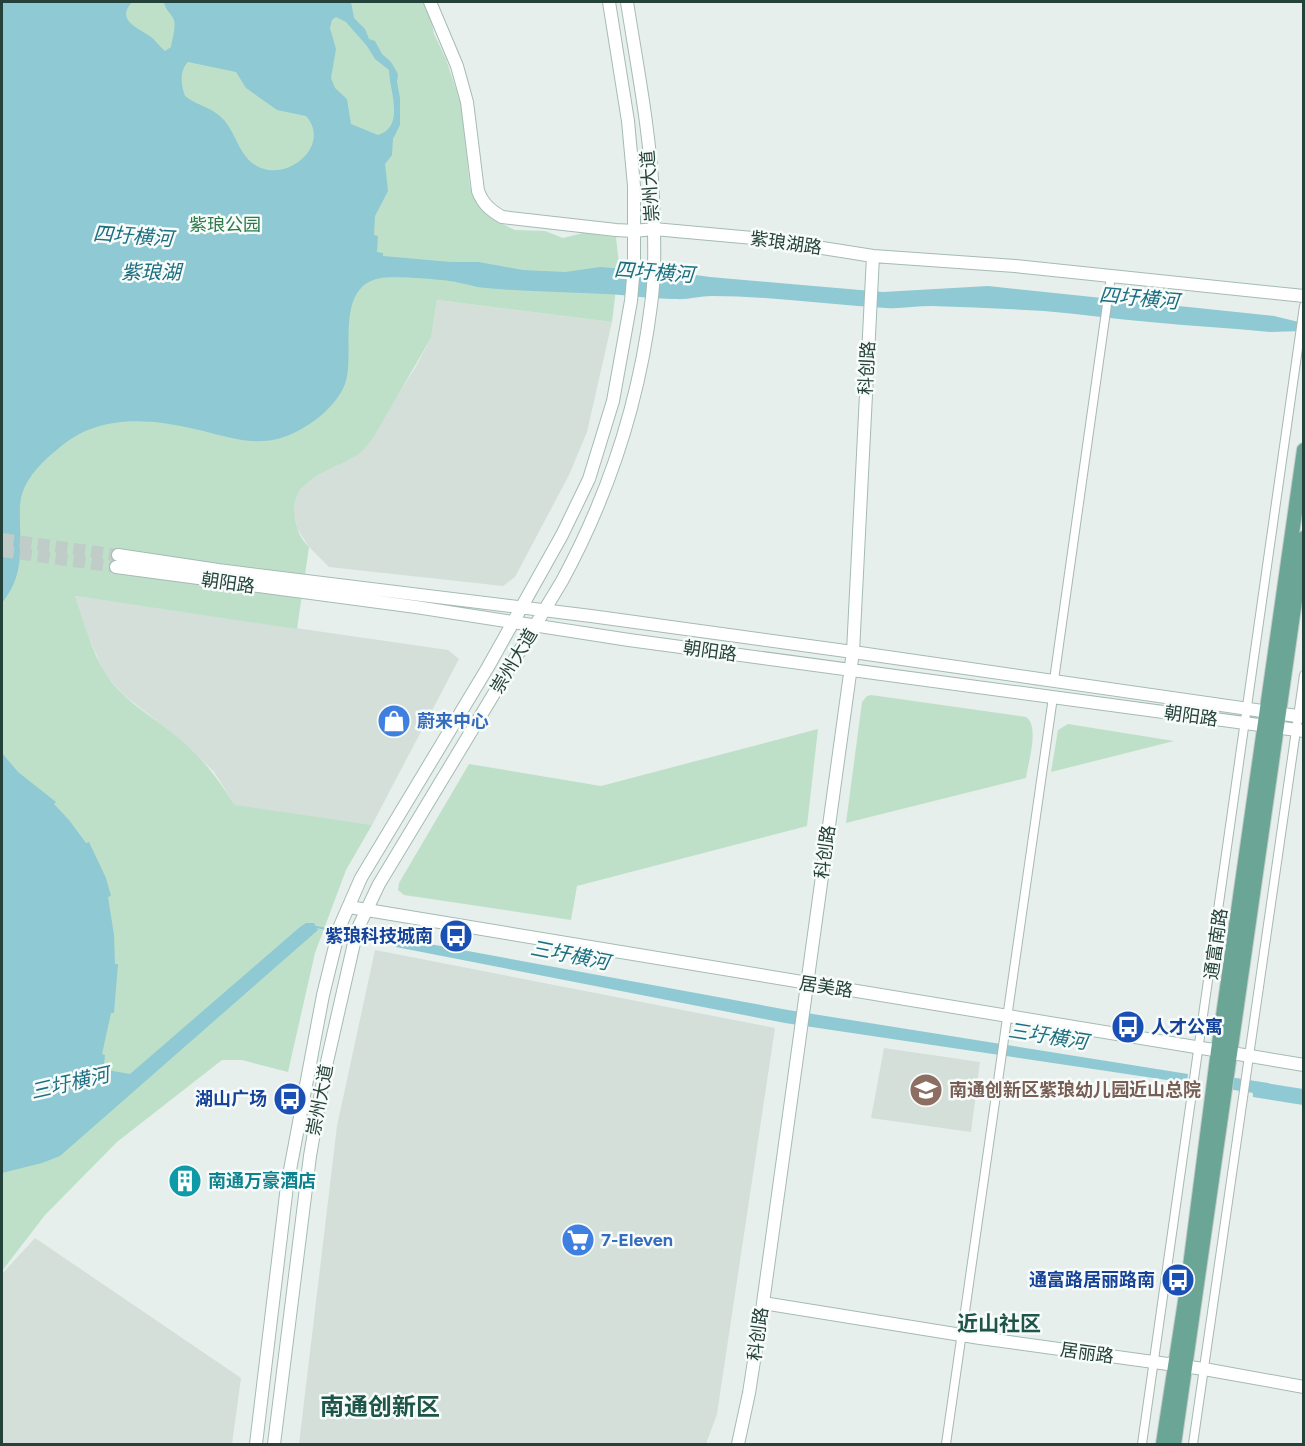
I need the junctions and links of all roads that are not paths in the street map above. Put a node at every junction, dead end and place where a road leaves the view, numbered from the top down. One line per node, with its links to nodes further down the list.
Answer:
1 (430, 2): 5 (main road, 紫琅湖路)
2 (609, 2): 5 (main road, 崇州大道)
3 (627, 2): 4 (main road, 崇州大道)
4 (654, 229): 5 (main road, 紫琅湖路); 6 (main road, 紫琅湖路); 13 (main road, 崇州大道)
5 (634, 231): 12 (main road, 崇州大道)
6 (873, 256): 7 (main road, 紫琅湖路); 16 (main road, 科创路)
7 (1111, 276): 8 (main road, 紫琅湖路); 19 (street)
8 (1304, 296)
9 (1304, 306): 21 (street)
10 (1304, 450): 11 (main road, 通富南路)
11 (1299, 534): 23 (main road, 通富南路)
12 (521, 608): 13 (main road, 朝阳路); 14 (main road, 崇州大道); 14 (main road, 朝阳路)
13 (544, 611): 15 (main road, 崇州大道); 16 (main road, 朝阳路)
14 (513, 622): 15 (main road, 朝阳路); 26 (main road, 崇州大道)
15 (536, 626): 17 (main road, 朝阳路); 27 (main road, 崇州大道)
16 (853, 652): 17 (main road, 科创路); 19 (main road, 朝阳路)
17 (850, 670): 20 (main road, 朝阳路); 28 (main road, 科创路)
18 (1304, 675): 22 (street)
19 (1054, 680): 21 (main road, 朝阳路)
20 (1053, 697): 24 (main road, 朝阳路); 29 (street)
21 (1246, 708): 23 (main road, 朝阳路); 24 (street)
22 (1300, 717): 23 (main road, 朝阳路); 25 (street)
23 (1272, 720): 24 (main road, 朝阳路); 25 (main road, 朝阳路); 31 (main road, 通富南路)
24 (1245, 723): 30 (street)
25 (1299, 731): 32 (street)
26 (348, 907): 27 (main road, 居美路); 40 (main road, 崇州大道)
27 (366, 911): 28 (main road, 居美路); 41 (main road, 崇州大道)
28 (808, 984): 29 (main road, 居美路); 34 (main road, 科创路)
29 (1006, 1016): 30 (main road, 居美路); 35 (street)
30 (1199, 1048): 31 (main road, 居美路); 36 (street)
31 (1224, 1052): 32 (main road, 居美路); 37 (main road, 通富南路)
32 (1250, 1056): 33 (main road, 居美路); 38 (street)
33 (1304, 1065)
34 (763, 1303): 35 (main road, 居丽路); 42 (main road, 科创路)
35 (961, 1335): 36 (main road, 居丽路); 43 (street)
36 (1154, 1363): 37 (main road, 居丽路); 44 (street)
37 (1180, 1366): 38 (main road, 居丽路); 45 (main road, 通富南路); 46 (main road, 通富南路)
38 (1204, 1369): 39 (main road, 居丽路); 47 (street)
39 (1304, 1387)
40 (256, 1444)
41 (274, 1444)
42 (738, 1444)
43 (946, 1444)
44 (1142, 1444)
45 (1163, 1444)
46 (1174, 1444)
47 (1193, 1444)

